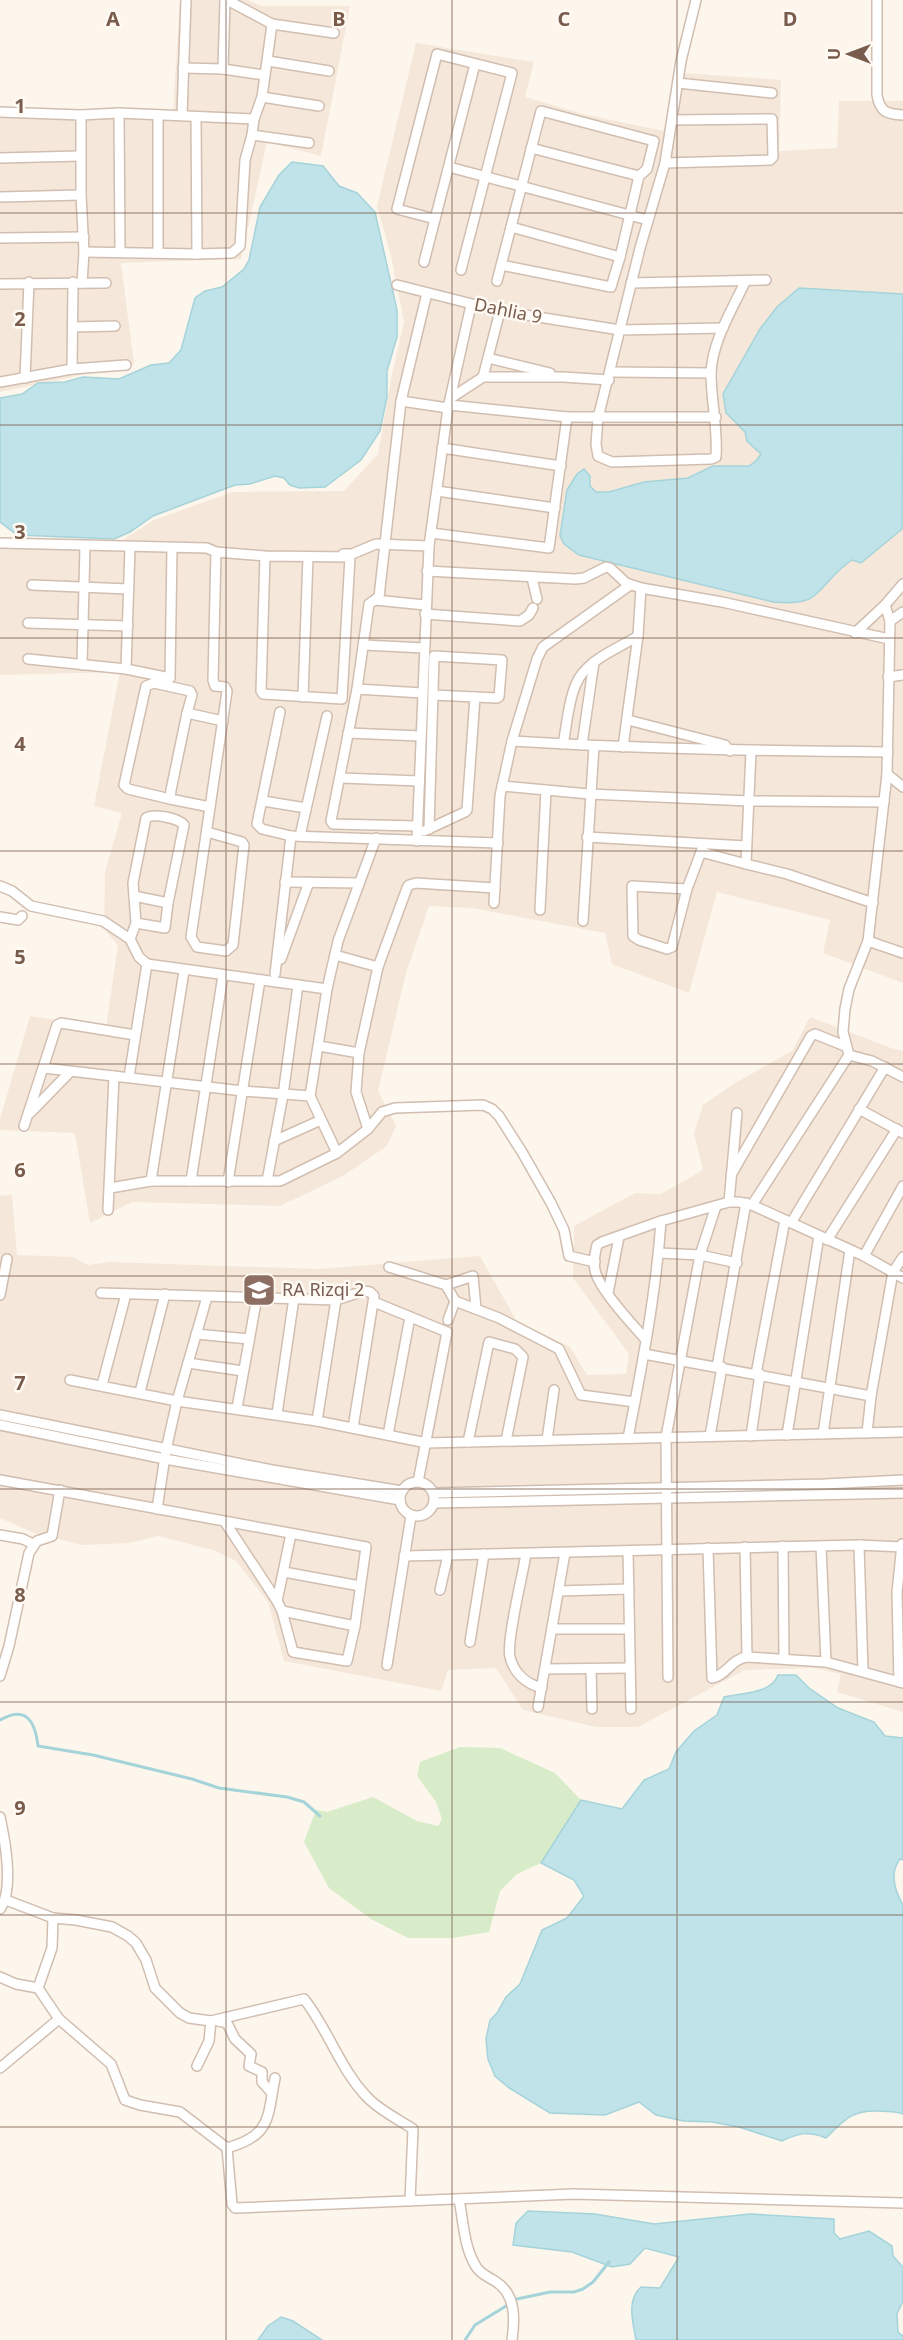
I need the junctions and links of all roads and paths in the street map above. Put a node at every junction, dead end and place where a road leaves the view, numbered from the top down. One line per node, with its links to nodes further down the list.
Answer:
1 (186, 0): 9 (street)
2 (226, 0): 5 (street); 10 (street)
3 (696, 0): 13 (street)
4 (877, 0): 22 (street)
5 (272, 24): 6 (street); 7 (street)
6 (334, 33)
7 (268, 61): 11 (street); 12 (street)
8 (475, 64): 32 (street); 34 (street); 39 (street)
9 (183, 68): 10 (street); 21 (street)
10 (223, 69): 12 (street)
11 (329, 71)
12 (264, 75): 15 (street)
13 (678, 83): 14 (street); 25 (street)
14 (772, 93)
15 (262, 97): 16 (street); 24 (street)
16 (319, 106)
17 (0, 112): 19 (street)
18 (119, 113): 19 (street); 20 (street); 44 (street)
19 (81, 115): 29 (street)
20 (158, 115): 21 (street); 46 (street)
21 (182, 115): 23 (street)
22 (903, 115)
23 (196, 117): 24 (street); 47 (street)
24 (254, 119): 26 (street)
25 (673, 120): 31 (street); 31 (street)
26 (252, 135): 27 (street); 47 (street)
27 (309, 143)
28 (531, 148): 33 (street); 33 (street); 35 (street)
29 (80, 156): 30 (street); 36 (street)
30 (0, 158)
31 (665, 163): 40 (street)
32 (449, 167): 34 (street); 39 (street)
33 (639, 176): 38 (street)
34 (485, 177): 35 (street); 51 (street)
35 (521, 186): 38 (street); 41 (street)
36 (81, 195): 37 (street); 42 (street)
37 (0, 197)
38 (630, 215): 40 (street); 48 (street)
39 (435, 219): 49 (street)
40 (648, 220): 58 (street)
41 (511, 227): 48 (street); 50 (street)
42 (84, 237): 43 (street); 45 (street)
43 (0, 238)
44 (120, 251): 45 (street); 46 (street)
45 (84, 252): 56 (street)
46 (158, 252): 47 (street)
47 (197, 254)
48 (620, 257): 50 (street)
49 (424, 262)
50 (501, 265): 53 (street)
51 (461, 270)
52 (766, 280): 55 (street)
53 (496, 281)
54 (29, 282): 56 (street); 59 (street); 75 (street)
55 (745, 282): 58 (street); 66 (street)
56 (77, 283): 57 (street); 65 (street)
57 (106, 283)
58 (631, 283): 67 (street)
59 (0, 284)
60 (398, 285): 61 (street, Dahlia 9)
61 (427, 293): 62 (street, Dahlia 9); 77 (street)
62 (471, 305): 63 (street, Dahlia 9); 78 (street)
63 (500, 311): 67 (street, Dahlia 9); 68 (street)
64 (115, 326): 65 (street)
65 (73, 327): 70 (street)
66 (723, 328): 67 (street, Dahlia 9); 71 (street)
67 (620, 330): 73 (street)
68 (488, 358): 72 (street); 74 (street)
69 (126, 365): 70 (street)
70 (72, 369): 75 (street)
71 (711, 373): 73 (street); 80 (street)
72 (563, 376): 73 (street); 74 (street)
73 (610, 376): 81 (street)
74 (483, 377): 78 (street)
75 (25, 378): 76 (street)
76 (0, 382)
77 (401, 401): 78 (street); 88 (street)
78 (449, 404): 79 (street); 82 (street)
79 (567, 417): 81 (street); 83 (street)
80 (716, 417): 81 (street); 81 (street)
81 (598, 418)
82 (442, 448): 83 (street); 84 (street)
83 (561, 466): 85 (street)
84 (437, 491): 85 (street); 86 (street)
85 (555, 508): 86 (street)
86 (431, 533): 90 (street)
87 (0, 543): 89 (street)
88 (384, 543): 90 (street); 94 (street); 105 (street)
89 (86, 546): 91 (street); 102 (street)
90 (429, 546): 97 (street)
91 (130, 547): 92 (street); 104 (street)
92 (172, 548): 93 (street); 121 (street)
93 (216, 552): 94 (street); 133 (street)
94 (227, 552): 95 (street)
95 (265, 556): 96 (street); 127 (street)
96 (308, 557): 127 (street); 127 (street)
97 (427, 572): 98 (street); 107 (street)
98 (532, 578): 101 (street); 107 (street)
99 (903, 584): 106 (street)
100 (32, 585): 102 (street)
101 (630, 585): 103 (street); 136 (street)
102 (85, 588): 104 (street); 111 (street)
103 (641, 588): 113 (street); 114 (street)
104 (128, 589): 112 (street)
105 (375, 600): 107 (street); 116 (street)
106 (885, 604): 109 (street); 113 (street)
107 (425, 610): 117 (street)
108 (903, 612): 109 (street)
109 (890, 621): 115 (street)
110 (28, 623): 111 (street)
111 (84, 625): 112 (street); 120 (street)
112 (128, 626): 121 (street)
113 (855, 633): 115 (street)
114 (638, 636): 119 (street); 132 (street)
115 (889, 639): 123 (street)
116 (364, 645): 117 (street); 124 (street)
117 (424, 648): 125 (street)
118 (28, 659): 120 (street)
119 (594, 662): 137 (street); 138 (street)
120 (82, 665): 121 (street)
121 (126, 669)
122 (903, 675): 123 (street)
123 (888, 677): 143 (street)
124 (357, 689): 125 (street); 134 (street)
125 (422, 693): 135 (street)
126 (432, 695): 128 (street); 128 (street); 157 (street)
127 (303, 697)
128 (475, 697): 157 (street)
129 (280, 712): 152 (street)
130 (187, 713): 133 (street); 151 (street); 151 (street)
131 (327, 716): 156 (street)
132 (628, 720): 140 (street); 141 (street)
133 (223, 721): 155 (street)
134 (348, 733): 135 (street); 145 (street)
135 (420, 736): 146 (street)
136 (512, 741): 137 (street); 147 (street)
137 (563, 744): 138 (street)
138 (582, 745): 139 (street)
139 (594, 746): 140 (street); 150 (street)
140 (623, 747): 141 (street)
141 (730, 751): 142 (street)
142 (751, 751): 143 (street); 153 (street)
143 (888, 752): 144 (street)
144 (887, 774): 148 (street); 154 (street)
145 (340, 778): 146 (street); 159 (street)
146 (419, 781): 159 (street)
147 (502, 786): 149 (street); 163 (street)
148 (903, 787)
149 (546, 790): 150 (street); 177 (street)
150 (590, 794): 153 (street); 161 (street)
151 (170, 799): 155 (street)
152 (263, 801): 156 (street); 160 (street)
153 (749, 801): 154 (street); 164 (street)
154 (884, 802): 176 (street)
155 (210, 807): 158 (street)
156 (306, 808): 160 (street)
157 (429, 829): 159 (street)
158 (207, 832): 158 (street)
159 (417, 834): 162 (street); 163 (street)
160 (295, 836): 162 (street); 167 (street)
161 (587, 837): 165 (street); 180 (street)
162 (376, 838): 169 (street)
163 (498, 843): 171 (street)
164 (746, 846): 165 (street); 166 (street)
165 (703, 848): 166 (street); 172 (street)
166 (746, 864): 176 (street)
167 (285, 882): 168 (street); 190 (street)
168 (309, 882): 169 (street); 190 (street)
169 (359, 884): 185 (street)
170 (0, 886): 182 (street)
171 (495, 888): 175 (street); 187 (street)
172 (687, 889): 172 (street)
173 (134, 896): 174 (street); 174 (street); 181 (street)
174 (168, 903): 181 (street)
175 (494, 903)
176 (873, 903): 183 (street)
177 (540, 909)
178 (22, 916): 179 (street)
179 (0, 917)
180 (583, 921)
181 (136, 922): 182 (street)
182 (130, 939): 186 (street)
183 (868, 941): 184 (street); 196 (street)
184 (903, 953)
185 (335, 955): 187 (street); 193 (street)
186 (147, 964): 188 (street); 194 (street)
187 (378, 967): 197 (street)
188 (184, 970): 189 (street); 204 (street)
189 (223, 975): 191 (street); 205 (street)
190 (275, 978): 191 (street); 192 (street)
191 (260, 980): 206 (street)
192 (298, 985): 193 (street); 207 (street)
193 (327, 989): 195 (street)
194 (135, 1035): 199 (street); 202 (street)
195 (319, 1046): 197 (street); 208 (street)
196 (847, 1050): 198 (street); 218 (street); 226 (street)
197 (359, 1053): 214 (street)
198 (885, 1067): 203 (street); 209 (street)
199 (44, 1068): 200 (street); 211 (street)
200 (70, 1072): 201 (street); 211 (street)
201 (114, 1076): 202 (street); 224 (street)
202 (129, 1077): 204 (street)
203 (903, 1077)
204 (168, 1082): 205 (street); 220 (street)
205 (207, 1087): 206 (street); 219 (street)
206 (243, 1091): 207 (street); 222 (street)
207 (283, 1095): 208 (street); 216 (street)
208 (310, 1096): 212 (street)
209 (859, 1109): 215 (street); 230 (street)
210 (737, 1113): 218 (street)
211 (27, 1115): 213 (street)
212 (321, 1120): 216 (street); 217 (street)
213 (24, 1126)
214 (368, 1129): 217 (street); 239 (street)
215 (900, 1131): 232 (street)
216 (274, 1142): 221 (street)
217 (337, 1153): 221 (street)
218 (731, 1175): 225 (street)
219 (191, 1180): 220 (street); 222 (street)
220 (151, 1181): 224 (street)
221 (267, 1181): 222 (street)
222 (228, 1182)
223 (903, 1186): 236 (street)
224 (110, 1188): 228 (street)
225 (729, 1202): 226 (street); 227 (street)
226 (749, 1204): 230 (street); 240 (street)
227 (716, 1206): 229 (street); 235 (street)
228 (108, 1210)
229 (661, 1221): 231 (street); 234 (street)
230 (788, 1221): 232 (street); 267 (street)
231 (619, 1237): 239 (street); 246 (street)
232 (823, 1238): 233 (street); 269 (street)
233 (850, 1250): 236 (street); 271 (street)
234 (659, 1253): 235 (street); 261 (street)
235 (700, 1256): 240 (street); 263 (street)
236 (864, 1256): 242 (street)
237 (903, 1257): 242 (street)
238 (7, 1259): 249 (street)
239 (595, 1262): 246 (street)
240 (737, 1263): 265 (street)
241 (389, 1267): 244 (street)
242 (894, 1272): 243 (street); 274 (street)
243 (903, 1278)
244 (446, 1285): 254 (street); 256 (street)
245 (101, 1293): 247 (street)
246 (608, 1293): 261 (street)
247 (126, 1294): 248 (street); 270 (street)
248 (165, 1294): 250 (street); 273 (street)
249 (0, 1295)
250 (207, 1297): 251 (street); 259 (street)
251 (257, 1297): 252 (street); 260 (street)
252 (294, 1298): 253 (street); 278 (street)
253 (336, 1300): 255 (street); 280 (street)
254 (455, 1301): 256 (street); 258 (street)
255 (374, 1302): 257 (street); 282 (street)
256 (476, 1309): 276 (street)
257 (410, 1317): 286 (street); 295 (street)
258 (448, 1320)
259 (196, 1334): 260 (street); 264 (street)
260 (249, 1339): 266 (street)
261 (646, 1340): 262 (street)
262 (644, 1354): 263 (street); 276 (street)
263 (680, 1359): 265 (street); 290 (street)
264 (188, 1363): 266 (street); 275 (street)
265 (719, 1367): 267 (street); 288 (street)
266 (243, 1371): 277 (street)
267 (758, 1374): 269 (street); 289 (street)
268 (70, 1380): 270 (street)
269 (795, 1381): 271 (street); 287 (street)
270 (102, 1385): 273 (street)
271 (830, 1388): 274 (street); 285 (street)
272 (554, 1390): 292 (street)
273 (140, 1392): 275 (street)
274 (871, 1396): 283 (street)
275 (177, 1401): 277 (street); 296 (street)
276 (635, 1402): 291 (street)
277 (237, 1408): 278 (street)
278 (277, 1414): 280 (street)
279 (0, 1415): 296 (street)
280 (317, 1421): 282 (street)
281 (0, 1425): 296 (street)
282 (353, 1428): 286 (street)
283 (867, 1432): 284 (street); 285 (street)
284 (903, 1432)
285 (823, 1434): 287 (street)
286 (387, 1435): 295 (street)
287 (787, 1435): 289 (street)
288 (710, 1436): 289 (street); 290 (street)
289 (751, 1436)
290 (666, 1437): 291 (street); 300 (street)
291 (628, 1438): 292 (street)
292 (547, 1440): 293 (street)
293 (506, 1441): 294 (street); 294 (street)
294 (468, 1442): 295 (street)
295 (427, 1443): 299 (street)
296 (165, 1454): 303 (street); 306 (street)
297 (0, 1480): 301 (street)
298 (903, 1480): 300 (street)
299 (418, 1482): 303 (street); 304 (street)
300 (666, 1488): 304 (street); 305 (street)
301 (60, 1490): 306 (street); 311 (street)
302 (903, 1493): 305 (street)
303 (401, 1496): 307 (street)
304 (434, 1498): 305 (street); 307 (street)
305 (666, 1499): 318 (street)
306 (157, 1509): 308 (street)
307 (411, 1516): 324 (street)
308 (225, 1522): 309 (street); 331 (street)
309 (291, 1533): 325 (street); 326 (street)
310 (0, 1535): 311 (street)
311 (33, 1544): 346 (street)
312 (859, 1545): 313 (street); 315 (street); 345 (street)
313 (902, 1545): 330 (street)
314 (783, 1546): 315 (street); 316 (street); 339 (street)
315 (821, 1546): 340 (street)
316 (745, 1547): 317 (street); 338 (street)
317 (708, 1548): 318 (street); 338 (street)
318 (666, 1550): 319 (street); 347 (street)
319 (628, 1551): 320 (street); 327 (street)
320 (565, 1553): 322 (street); 329 (street)
321 (484, 1554): 322 (street); 323 (street); 336 (street)
322 (526, 1554): 349 (street)
323 (448, 1555): 324 (street); 328 (street)
324 (404, 1557): 341 (street)
325 (284, 1572): 326 (street); 331 (street)
326 (360, 1586): 333 (street)
327 (629, 1589): 329 (street); 335 (street)
328 (441, 1590)
329 (558, 1591): 334 (street)
330 (900, 1593): 337 (street)
331 (277, 1601): 332 (street)
332 (282, 1611): 333 (street); 333 (street)
333 (355, 1626)
334 (552, 1629): 335 (street); 343 (street)
335 (629, 1629): 342 (street)
336 (471, 1642)
337 (901, 1642): 348 (street)
338 (747, 1657): 339 (street)
339 (784, 1659): 340 (street)
340 (826, 1662): 345 (street)
341 (387, 1665)
342 (630, 1668): 344 (street); 352 (street)
343 (545, 1669): 344 (street); 349 (street)
344 (591, 1669): 351 (street)
345 (863, 1671): 348 (street)
346 (0, 1676)
347 (668, 1677)
348 (901, 1682)
349 (542, 1688): 350 (street)
350 (538, 1707)
351 (592, 1709)
352 (631, 1709)
353 (0, 1817): 354 (street)
354 (6, 1900): 355 (street); 356 (street)
355 (0, 1910)
356 (53, 1918): 358 (street); 360 (street)
357 (0, 1977): 358 (street)
358 (38, 1988): 359 (street)
359 (59, 2019): 362 (street); 365 (street)
360 (211, 2021): 361 (street); 364 (street); 367 (street)
361 (197, 2066)
362 (0, 2068)
363 (275, 2078): 364 (street)
364 (272, 2093): 365 (street)
365 (227, 2148): 367 (street)
366 (459, 2199): 367 (street); 368 (street); 369 (street)
367 (410, 2201)
368 (903, 2203)
369 (512, 2340)

